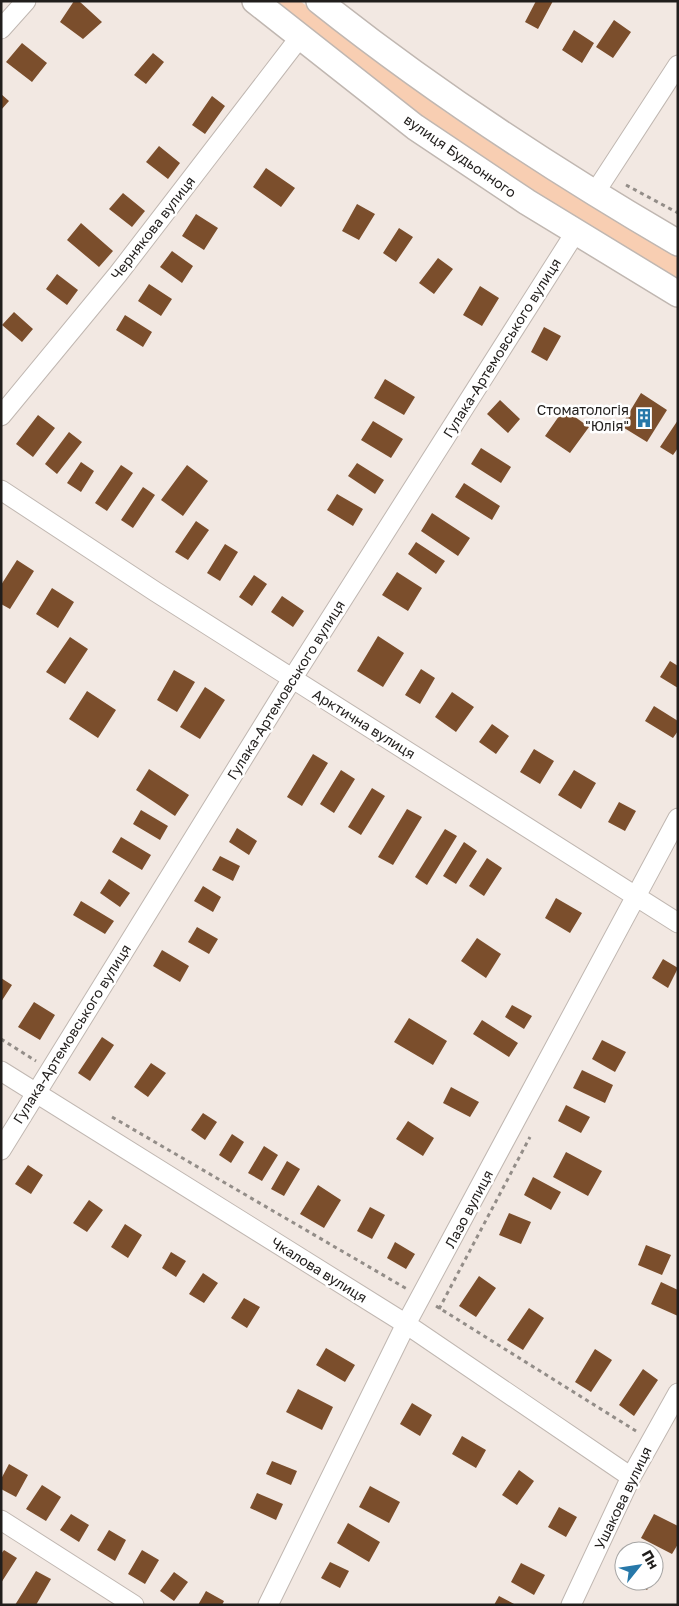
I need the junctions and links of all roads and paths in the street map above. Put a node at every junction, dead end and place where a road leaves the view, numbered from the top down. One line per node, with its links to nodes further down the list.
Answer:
1 (26, 1): 4 (street)
2 (255, 1): 5 (main road, вулиця Будьонного)
3 (320, 2): 7 (main road)
4 (1, 29)
5 (300, 37): 9 (main road, вулиця Будьонного); 12 (street, Чернякова вулиця)
6 (678, 65): 7 (street)
7 (600, 184): 8 (path); 10 (main road)
8 (678, 214)
9 (575, 233): 11 (main road, вулиця Будьонного); 14 (street, Гулака-Артемовського вулиця)
10 (678, 243)
11 (678, 294)
12 (1, 416)
13 (1, 490): 14 (street, Арктична вулиця)
14 (292, 679): 16 (street, Арктична вулиця); 19 (street, Гулака-Артемовського вулиця)
15 (678, 818): 16 (street, Лазо вулиця)
16 (636, 898): 17 (street, Арктична вулиця); 24 (street, Лазо вулиця)
17 (678, 922)
18 (1, 1039): 19 (path)
19 (49, 1070): 21 (street, Гулака-Артемовського вулиця)
20 (1, 1072): 21 (street, Чкалова вулиця)
21 (36, 1092): 23 (street, Гулака-Артемовського вулиця); 25 (street, Чкалова вулиця)
22 (105, 1112): 24 (path)
23 (1, 1150)
24 (421, 1297): 25 (street, Лазо вулиця); 27 (path)
25 (406, 1324): 28 (street, Чкалова вулиця); 31 (street, Лазо вулиця)
26 (678, 1393): 27 (street, Ушакова вулиця)
27 (652, 1440): 28 (street, Ушакова вулиця)
28 (631, 1477): 32 (street, Ушакова вулиця)
29 (1, 1520): 30 (street)
30 (134, 1605)
31 (268, 1605)
32 (571, 1605)

